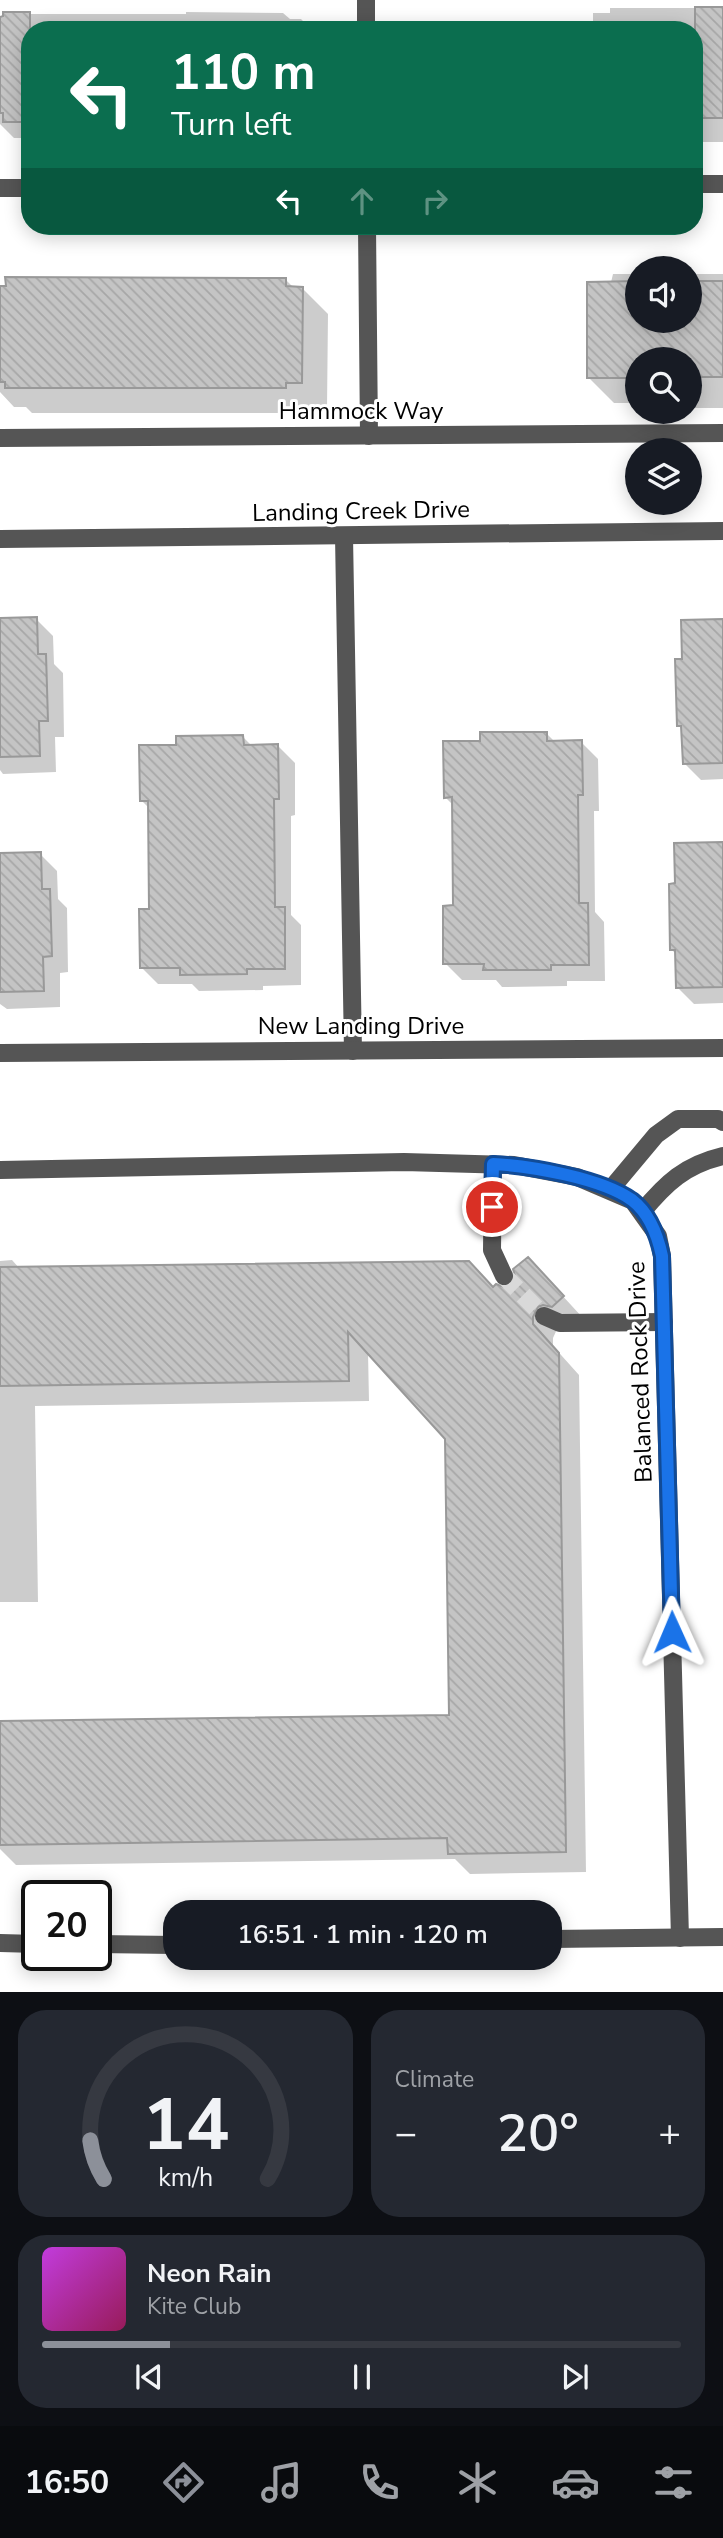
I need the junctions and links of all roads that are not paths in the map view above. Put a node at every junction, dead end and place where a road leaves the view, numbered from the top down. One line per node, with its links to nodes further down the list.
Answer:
1 (366, 0): 2 (lane)
2 (366, 21)
3 (703, 184): 4 (lane)
4 (723, 184)
5 (0, 188): 6 (lane)
6 (21, 188)
7 (367, 235): 9 (lane)
8 (723, 433): 9 (lane, Hammock Way)
9 (369, 436): 10 (lane, Hammock Way)
10 (0, 438)
11 (723, 531): 12 (lane, Landing Creek Drive)
12 (344, 536): 13 (lane, Landing Creek Drive); 15 (lane)
13 (0, 539)
14 (723, 1048): 15 (lane, New Landing Drive)
15 (353, 1051): 16 (lane, New Landing Drive)
16 (0, 1054)
17 (723, 1122): 21 (lane)
18 (723, 1156): 22 (lane)
19 (493, 1164): 20 (lane, Balanced Rock Drive); 21 (lane, Balanced Rock Drive); 23 (lane)
20 (0, 1170)
21 (610, 1189): 22 (lane, Balanced Rock Drive)
22 (642, 1212): 25 (lane, Balanced Rock Drive)
23 (504, 1276)
24 (544, 1316): 25 (lane)
25 (664, 1322): 27 (lane, Balanced Rock Drive)
26 (723, 1937): 27 (lane)
27 (680, 1938): 28 (lane)
28 (562, 1939)
29 (0, 1944): 30 (lane)
30 (21, 1944)
31 (112, 1944): 32 (lane)
32 (163, 1945)

